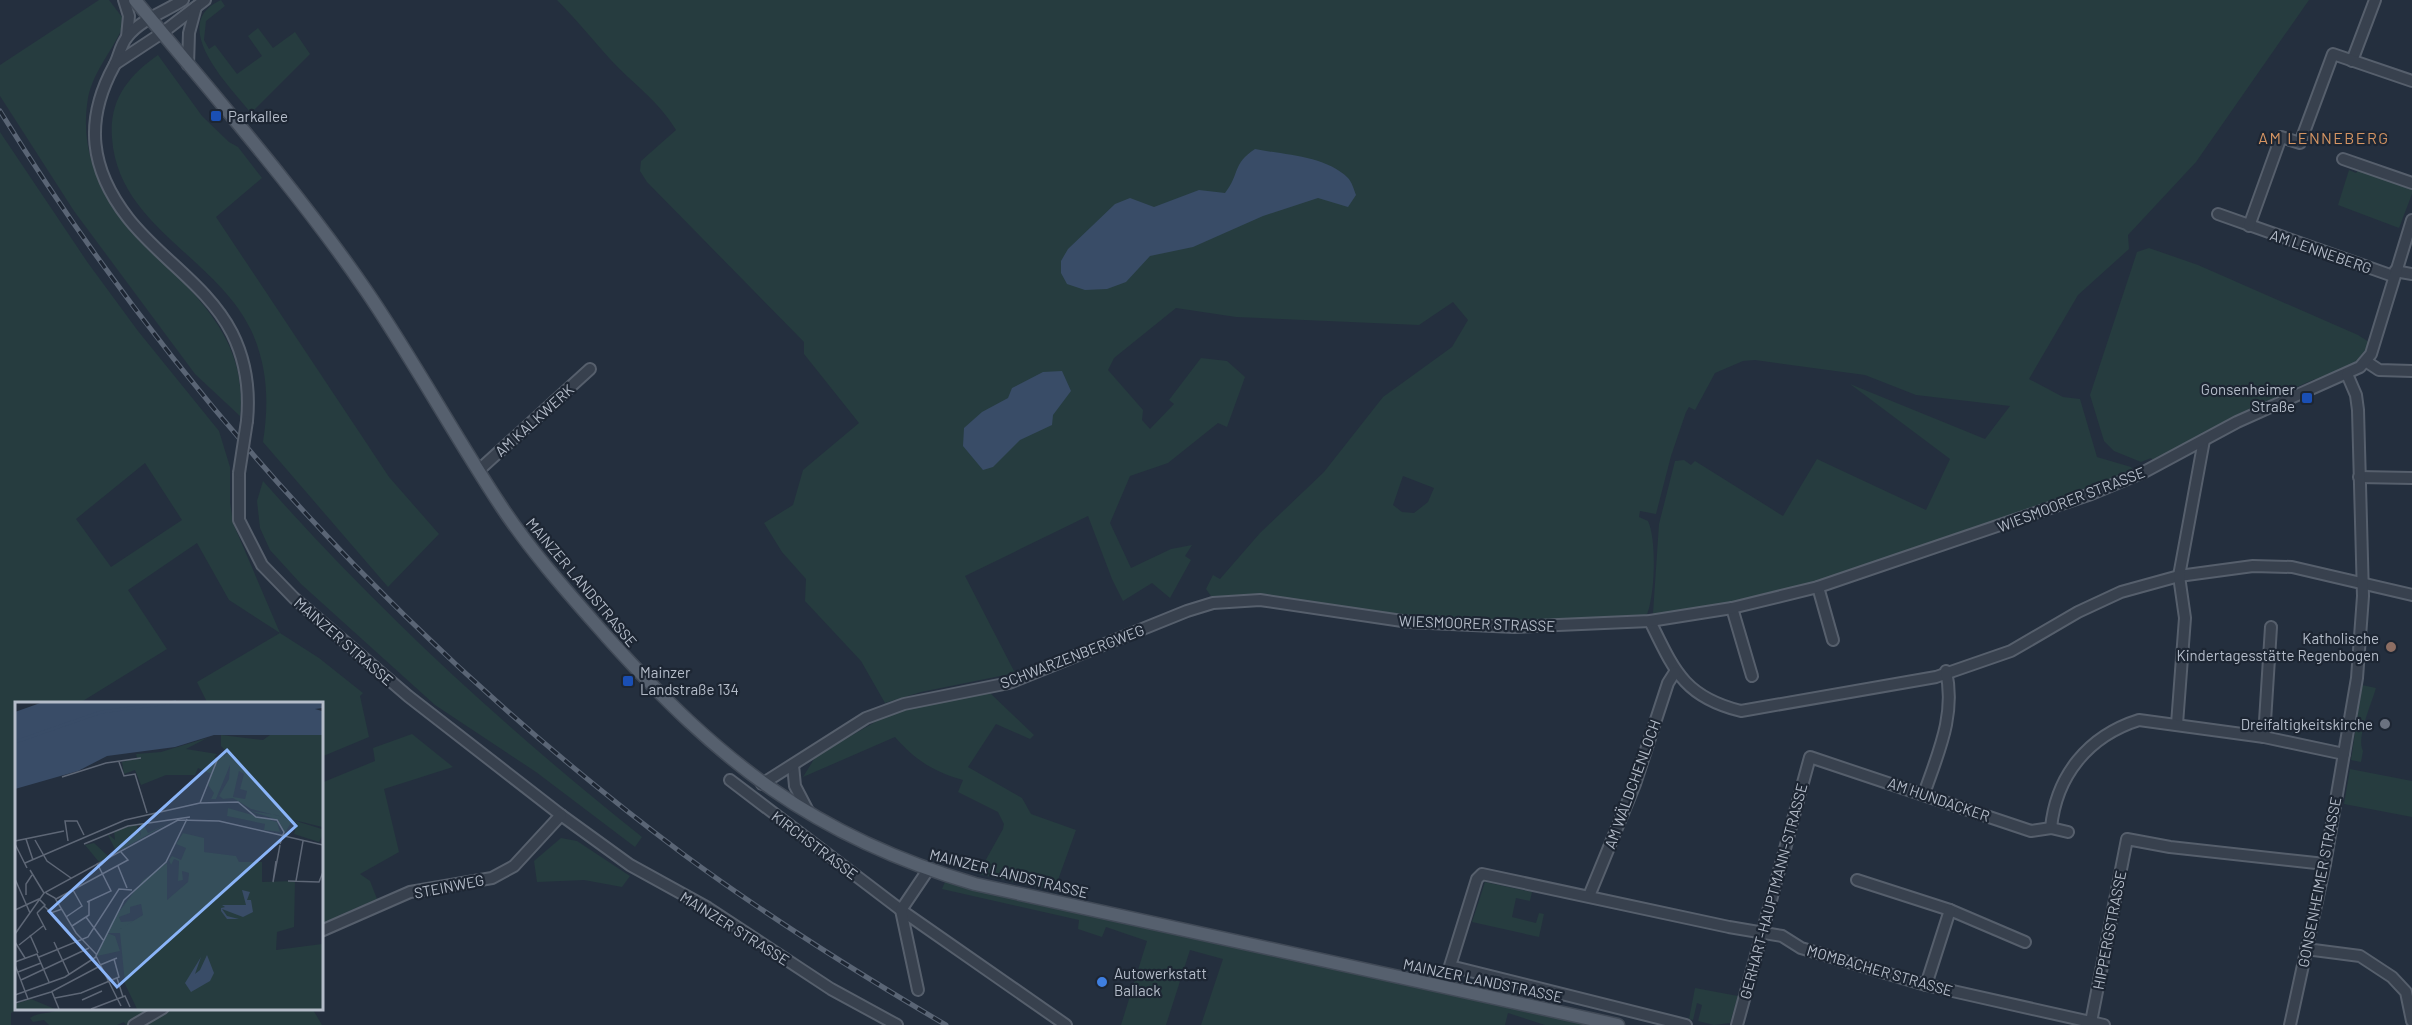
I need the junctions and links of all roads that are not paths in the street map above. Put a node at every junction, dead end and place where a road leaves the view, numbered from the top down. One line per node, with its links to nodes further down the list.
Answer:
1 (124, 0): 8 (street)
2 (135, 0): 6 (main road, MAINZER LANDSTRASSE)
3 (183, 0): 6 (street)
4 (2374, 0): 9 (street)
5 (201, 3): 7 (street); 11 (street)
6 (149, 18): 7 (main road, MAINZER LANDSTRASSE); 8 (street)
7 (162, 33): 10 (street); 11 (main road, MAINZER LANDSTRASSE)
8 (127, 37): 10 (street, MAINZER STRASSE)
9 (2352, 60): 12 (street); 17 (street)
10 (115, 64): 48 (street, MAINZER STRASSE, bridge)
11 (188, 65): 25 (main road, MAINZER LANDSTRASSE)
12 (2412, 81)
13 (2343, 159): 14 (street)
14 (2412, 183)
15 (2218, 214): 17 (street, AM LENNEBERG)
16 (2412, 220): 18 (street)
17 (2248, 226): 18 (street, AM LENNEBERG)
18 (2394, 273): 19 (street, AM LENNEBERG); 20 (street)
19 (2412, 274)
20 (2367, 362): 22 (street); 23 (street)
21 (590, 369): 25 (street, AM KALKWERK)
22 (2412, 371)
23 (2347, 374): 24 (street, WIESMOORER STRASSE); 26 (street, GONSENHEIMER STRASSE)
24 (2204, 440): 28 (street); 30 (street, WIESMOORER STRASSE)
25 (479, 470): 46 (main road, MAINZER LANDSTRASSE)
26 (2359, 477): 27 (street); 29 (street, GONSENHEIMER STRASSE)
27 (2412, 478)
28 (2179, 576): 29 (street); 37 (street); 40 (street)
29 (2362, 582): 31 (street); 42 (street, GONSENHEIMER STRASSE)
30 (1818, 587): 32 (street, WIESMOORER STRASSE); 36 (street)
31 (2412, 595)
32 (1732, 608): 34 (street, WIESMOORER STRASSE); 39 (street)
33 (1187, 611): 34 (street, WIESMOORER STRASSE); 44 (street, SCHWARZENBERGWEG)
34 (1650, 621): 38 (street)
35 (2271, 627): 41 (street)
36 (1833, 640)
37 (1946, 671): 38 (street); 47 (street)
38 (1675, 672): 55 (street, AM WÄLDCHENLOCH)
39 (1752, 676)
40 (2177, 724): 41 (street); 50 (street)
41 (2264, 737): 42 (street)
42 (2344, 754): 52 (street, GONSENHEIMER STRASSE)
43 (1810, 758): 47 (street, AM HUNDACKER); 59 (street, GERHART-HAUPTMANN-STRASSE)
44 (792, 765): 46 (street, SCHWARZENBERGWEG); 49 (street)
45 (730, 780): 56 (street, KIRCHSTRASSE)
46 (762, 784): 49 (main road, MAINZER LANDSTRASSE)
47 (1924, 794): 50 (street, AM HUNDACKER)
48 (561, 815): 58 (street, STEINWEG); 68 (street, MAINZER STRASSE)
49 (812, 816): 53 (main road, MAINZER LANDSTRASSE)
50 (2050, 828): 51 (street, AM HUNDACKER)
51 (2068, 832)
52 (2325, 864): 61 (street, GONSENHEIMER STRASSE); 66 (street, HIPPERGSTRASSE)
53 (928, 870): 56 (street); 70 (main road, MAINZER LANDSTRASSE)
54 (1857, 880): 57 (street)
55 (1589, 896): 59 (street, MOMBACHER STRASSE); 71 (street, MOMBACHER STRASSE)
56 (900, 910): 63 (street); 69 (street, KIRCHSTRASSE)
57 (1950, 910): 60 (street); 62 (street)
58 (322, 931)
59 (1761, 931): 62 (street, MOMBACHER STRASSE); 72 (street, GERHART-HAUPTMANN-STRASSE)
60 (2025, 942)
61 (2306, 949): 65 (street); 74 (street, GONSENHEIMER STRASSE)
62 (1926, 985): 66 (street, MOMBACHER STRASSE)
63 (918, 990)
64 (160, 1010): 67 (street)
65 (2412, 1021)
66 (2091, 1022): 73 (street, MOMBACHER STRASSE)
67 (134, 1025)
68 (897, 1025)
69 (1066, 1025)
70 (1618, 1025)
71 (1686, 1025)
72 (1737, 1025)
73 (2104, 1025)
74 (2290, 1025)

